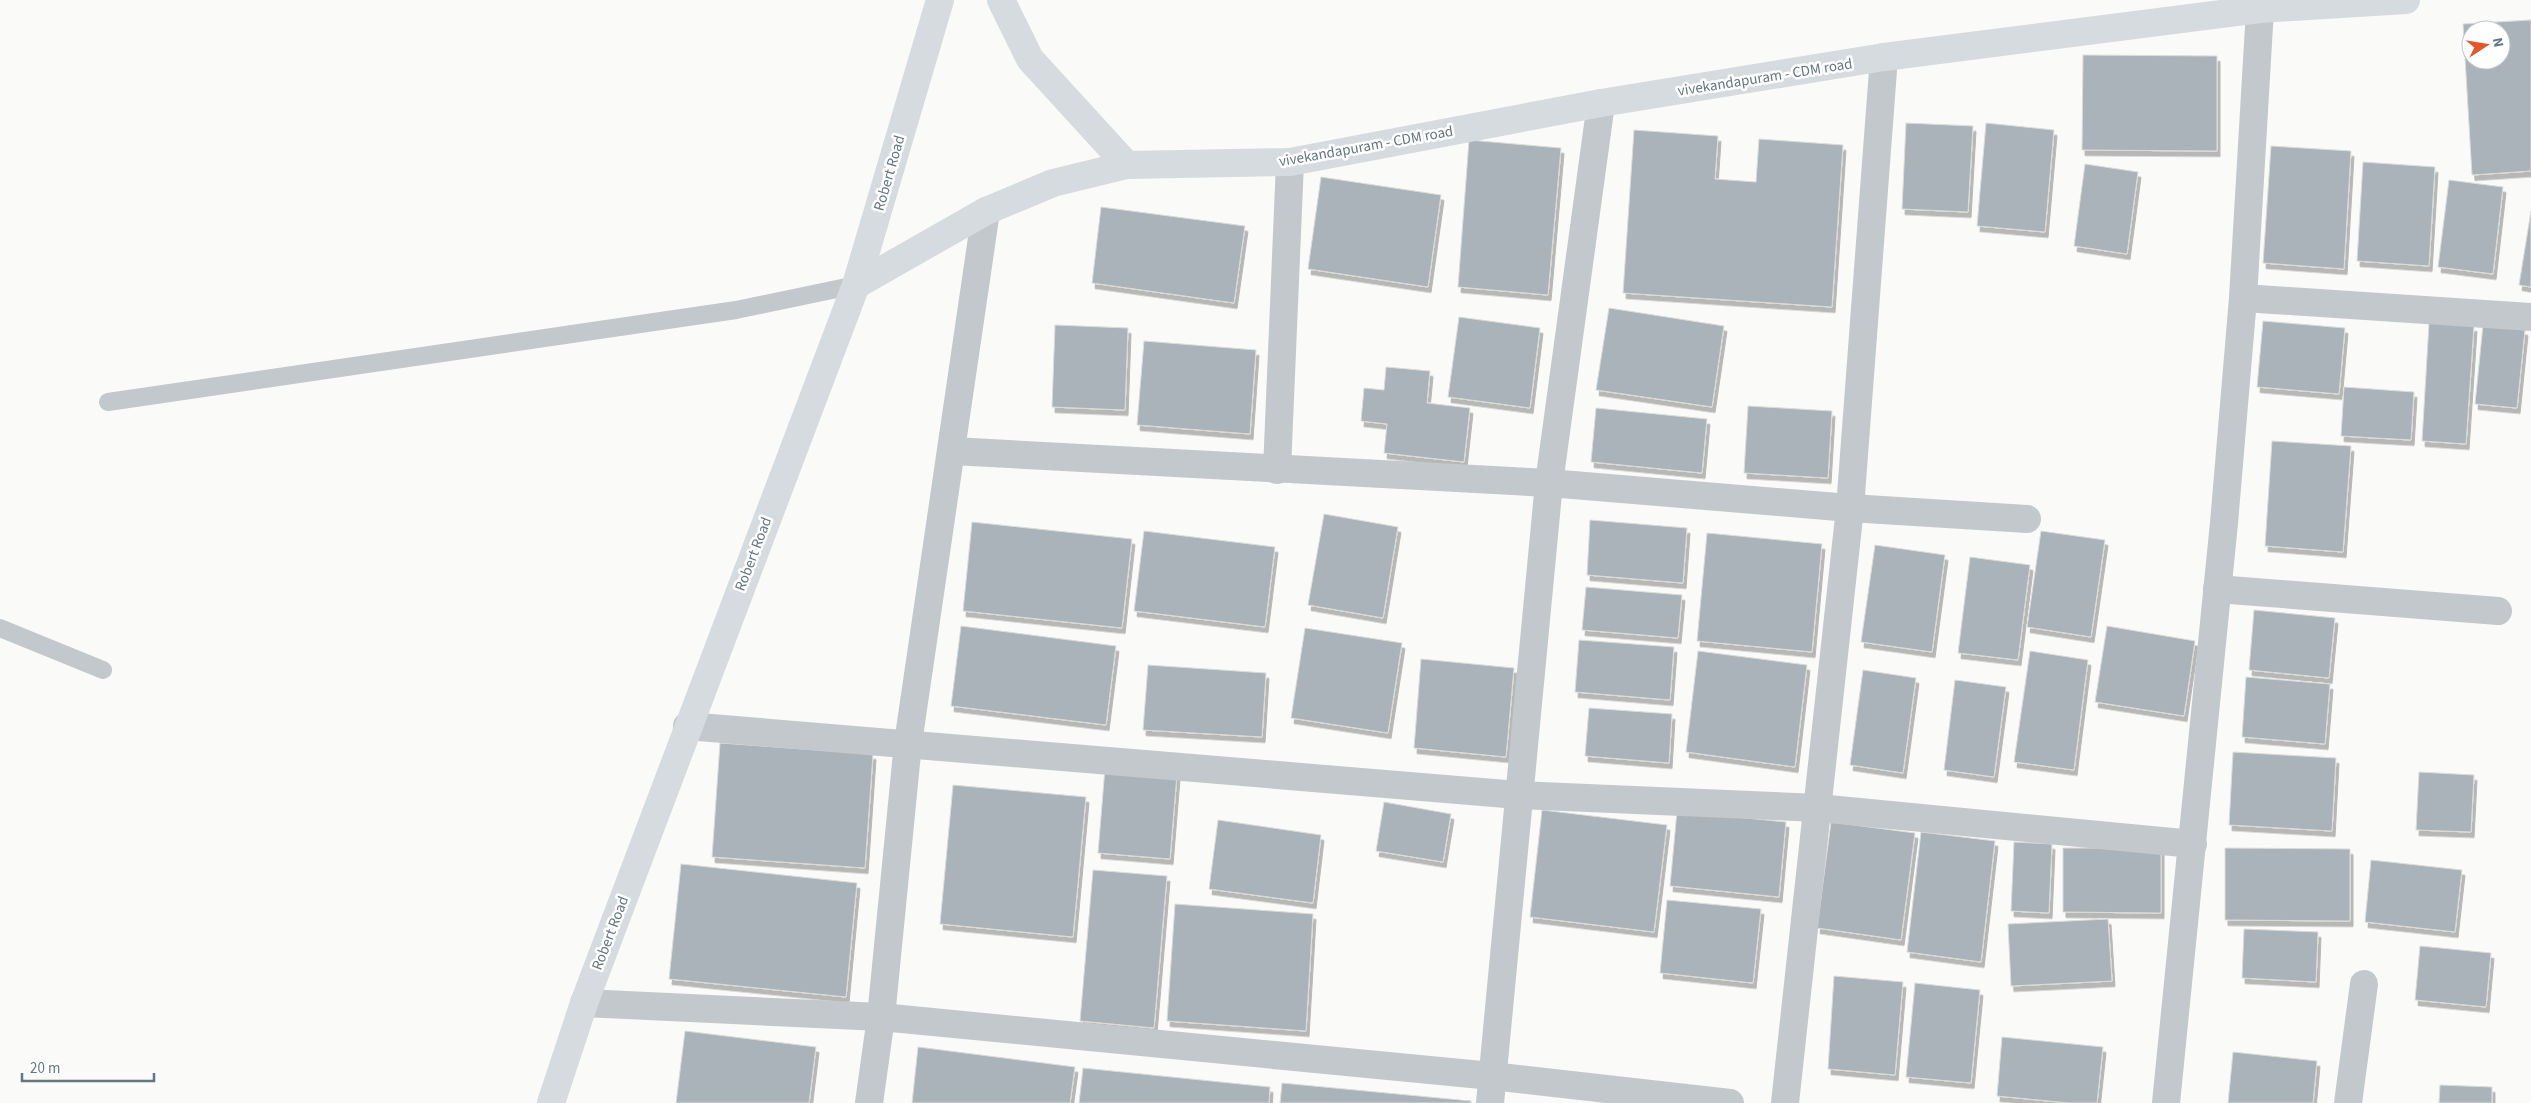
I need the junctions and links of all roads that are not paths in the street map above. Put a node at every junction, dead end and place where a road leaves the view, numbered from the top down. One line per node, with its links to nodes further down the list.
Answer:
1 (940, 0): 10 (street, Robert Road)
2 (1001, 0): 8 (street)
3 (2406, 0): 4 (street, vivekandapuram - CDM road)
4 (2260, 9): 5 (street, vivekandapuram - CDM road); 11 (street)
5 (1884, 57): 6 (street, vivekandapuram - CDM road); 17 (street)
6 (1601, 103): 7 (street, vivekandapuram - CDM road); 16 (street)
7 (1290, 162): 8 (street, vivekandapuram - CDM road); 15 (street)
8 (1127, 165): 9 (street, vivekandapuram - CDM road)
9 (986, 211): 10 (street, vivekandapuram - CDM road); 14 (street)
10 (856, 285): 13 (lane); 23 (street, Robert Road)
11 (2243, 298): 12 (street); 19 (street)
12 (2531, 317)
13 (108, 402)
14 (952, 451): 15 (street); 24 (street)
15 (1277, 470): 16 (street)
16 (1549, 483): 17 (street); 25 (street)
17 (1850, 508): 18 (street); 26 (street)
18 (2027, 519)
19 (2217, 589): 20 (street); 27 (street)
20 (2498, 611)
21 (0, 628): 22 (lane)
22 (103, 670)
23 (688, 726): 24 (street); 29 (street, Robert Road)
24 (908, 743): 25 (street); 30 (street)
25 (1518, 795): 26 (street); 31 (street)
26 (1818, 808): 27 (street); 36 (street)
27 (2193, 844): 37 (street)
28 (2364, 984): 38 (street)
29 (584, 1002): 30 (street); 32 (street, Robert Road)
30 (880, 1017): 31 (street); 33 (street)
31 (1492, 1076): 34 (street); 35 (street)
32 (551, 1103)
33 (870, 1103)
34 (1490, 1103)
35 (1730, 1103)
36 (1785, 1103)
37 (2166, 1103)
38 (2348, 1103)

